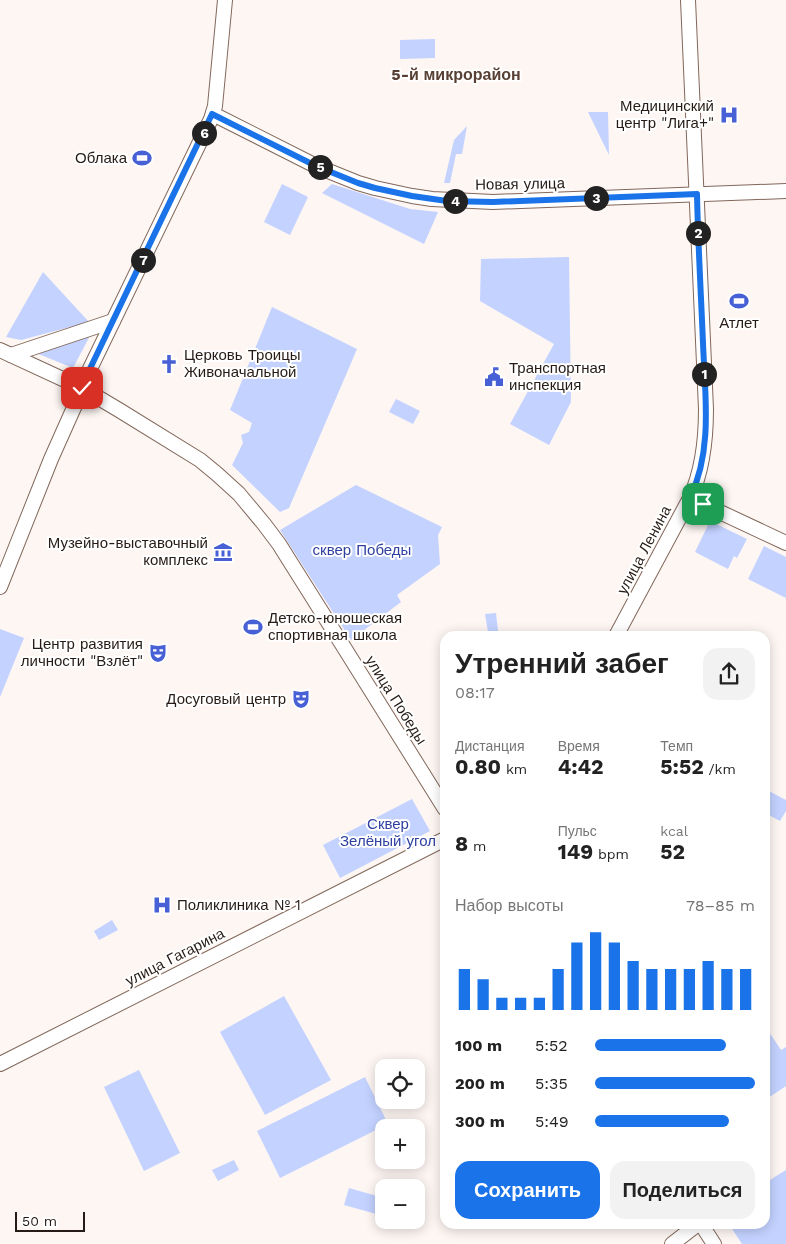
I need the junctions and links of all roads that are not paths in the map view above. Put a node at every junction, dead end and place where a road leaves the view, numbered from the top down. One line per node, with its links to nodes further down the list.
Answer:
1 (225, 0): 3 (street)
2 (688, 0): 5 (street, улица Ленина)
3 (212, 114): 5 (street, Новая улица); 6 (street)
4 (786, 191): 5 (street, Новая улица)
5 (697, 194): 9 (street, улица Ленина)
6 (113, 321): 7 (street); 8 (street)
7 (5, 353): 8 (street, улица Победы)
8 (82, 388): 11 (street); 13 (street, улица Победы)
9 (690, 498): 10 (street); 12 (street, улица Ленина)
10 (786, 543)
11 (0, 588)
12 (619, 631)
13 (440, 801)
14 (440, 842): 15 (street, улица Гагарина)
15 (0, 1064)
16 (693, 1229): 18 (street)
17 (704, 1229): 19 (street)
18 (672, 1244)
19 (714, 1244)

